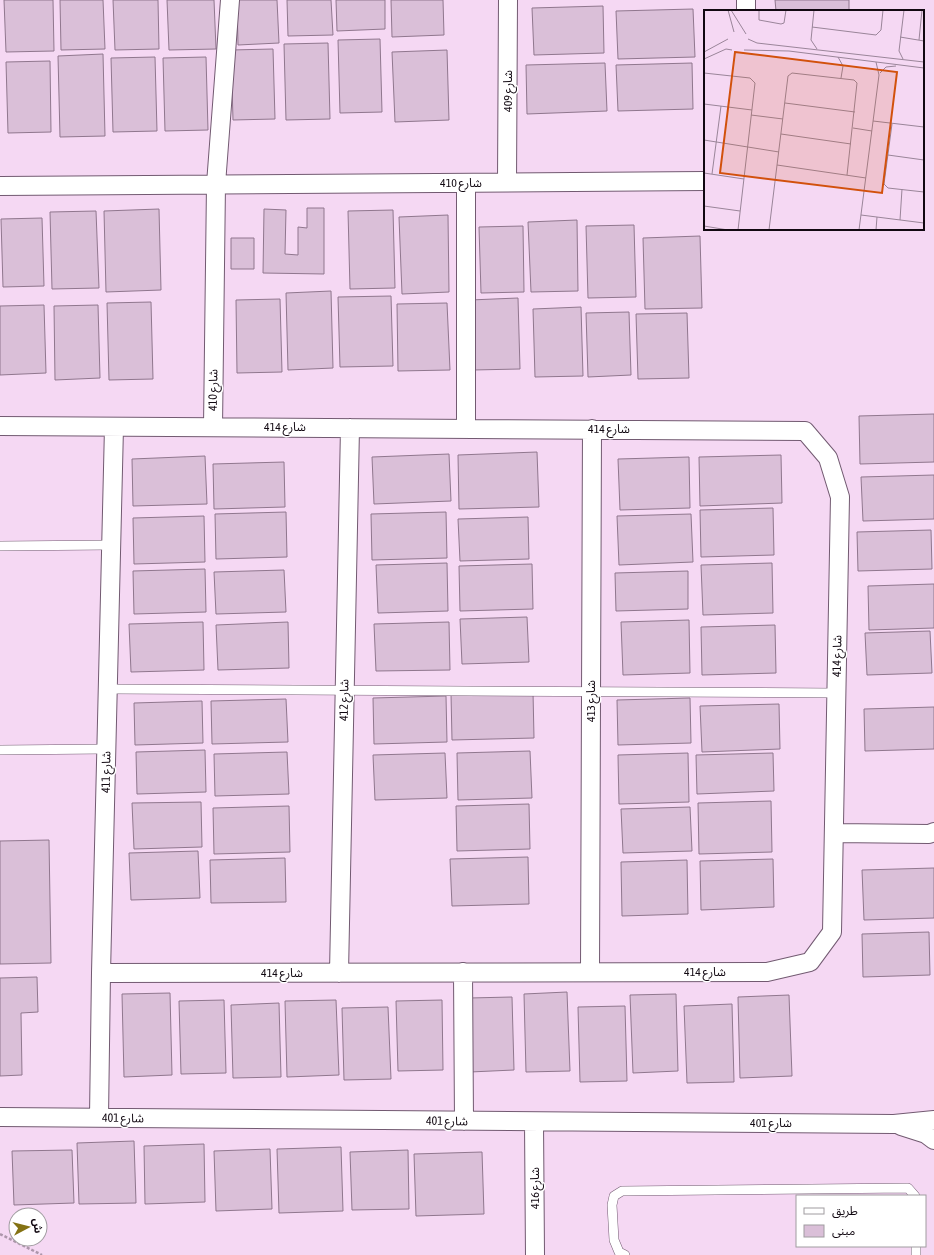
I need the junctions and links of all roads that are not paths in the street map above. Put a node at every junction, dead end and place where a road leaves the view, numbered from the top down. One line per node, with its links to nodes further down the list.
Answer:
1 (230, 0): 6 (street)
2 (508, 0): 4 (street, شارع 409)
3 (704, 180): 4 (street, شارع 410)
4 (507, 182): 5 (street, شارع 410)
5 (466, 183): 6 (street, شارع 410); 12 (street)
6 (216, 184): 7 (street, شارع 410); 10 (street, شارع 410)
7 (0, 186)
8 (0, 426): 9 (street, شارع 414)
9 (114, 427): 10 (street, شارع 414); 14 (street, شارع 411)
10 (213, 427): 11 (street, شارع 414)
11 (350, 428): 12 (street, شارع 414); 17 (street, شارع 412)
12 (466, 428): 13 (street, شارع 414)
13 (592, 429): 18 (street, شارع 413); 19 (street, شارع 414)
14 (111, 544): 15 (lane); 16 (street, شارع 411)
15 (0, 546)
16 (107, 689): 17 (lane); 20 (street, شارع 411)
17 (344, 690): 18 (lane); 27 (street, شارع 412)
18 (591, 692): 19 (lane); 25 (street, شارع 413)
19 (836, 693): 22 (street, شارع 414)
20 (106, 749): 21 (lane); 26 (street, شارع 411)
21 (0, 750)
22 (834, 833): 23 (street); 25 (street, شارع 414)
23 (932, 834)
24 (463, 972): 25 (street, شارع 414); 27 (street, شارع 414); 31 (street)
25 (590, 972)
26 (101, 973): 27 (street, شارع 414); 29 (street, شارع 411)
27 (339, 973)
28 (0, 1117): 29 (street, شارع 401)
29 (99, 1118): 31 (street, شارع 401)
30 (934, 1120): 33 (street, شارع 401)
31 (464, 1121): 32 (street, شارع 401)
32 (534, 1122): 33 (street, شارع 401); 36 (street, شارع 416)
33 (894, 1124): 34 (street, شارع 401)
34 (934, 1140)
35 (914, 1195): 37 (lane)
36 (535, 1255)
37 (625, 1255)

